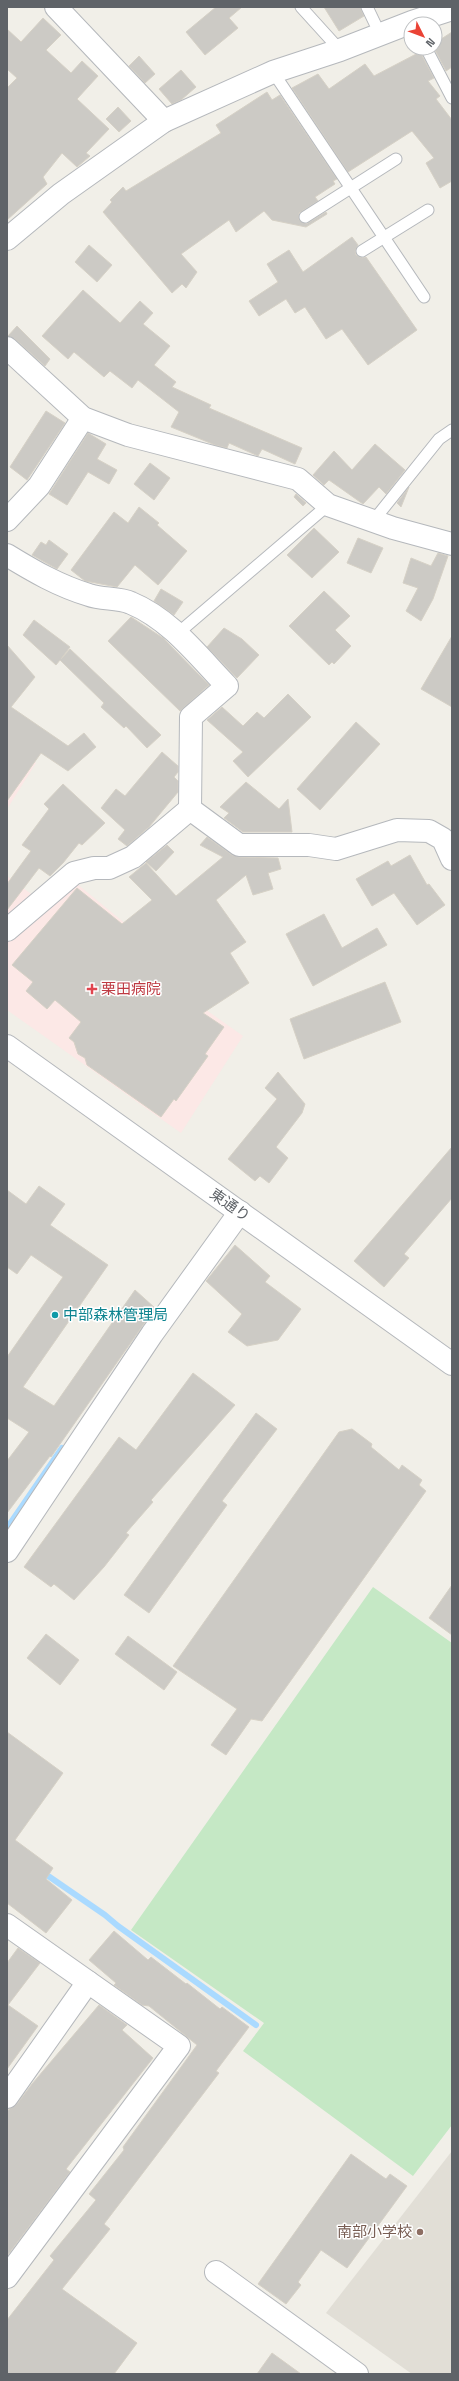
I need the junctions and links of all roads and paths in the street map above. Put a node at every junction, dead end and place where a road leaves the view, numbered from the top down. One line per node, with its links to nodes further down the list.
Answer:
1 (56, 7): 12 (street)
2 (301, 7): 8 (lane)
3 (366, 7): 7 (lane)
4 (452, 9): 5 (street)
5 (432, 16)
6 (403, 26): 7 (street)
7 (380, 34): 8 (street)
8 (340, 50): 10 (street)
9 (430, 56): 11 (lane)
10 (273, 72): 12 (street); 14 (lane)
11 (452, 98)
12 (164, 121): 17 (street)
13 (396, 159): 14 (lane)
14 (351, 186): 16 (lane); 18 (lane)
15 (428, 210): 18 (lane)
16 (305, 217)
17 (8, 235)
18 (384, 236): 19 (lane); 20 (lane)
19 (362, 251)
20 (424, 297)
21 (7, 348): 22 (street)
22 (83, 418): 24 (street); 25 (street)
23 (452, 430): 26 (lane)
24 (328, 505): 26 (street); 29 (lane)
25 (7, 520)
26 (374, 520): 27 (street)
27 (452, 544)
28 (7, 555): 29 (street)
29 (177, 634): 30 (street)
30 (190, 809): 31 (street); 32 (street)
31 (452, 859)
32 (7, 930)
33 (7, 1046): 34 (street, 東通り)
34 (240, 1212): 35 (street, 東通り); 36 (street)
35 (452, 1364)
36 (7, 1552)
37 (7, 1925): 38 (street)
38 (88, 1982): 39 (street); 41 (street)
39 (7, 2097)
40 (216, 2272): 42 (street)
41 (7, 2277)
42 (357, 2374)

